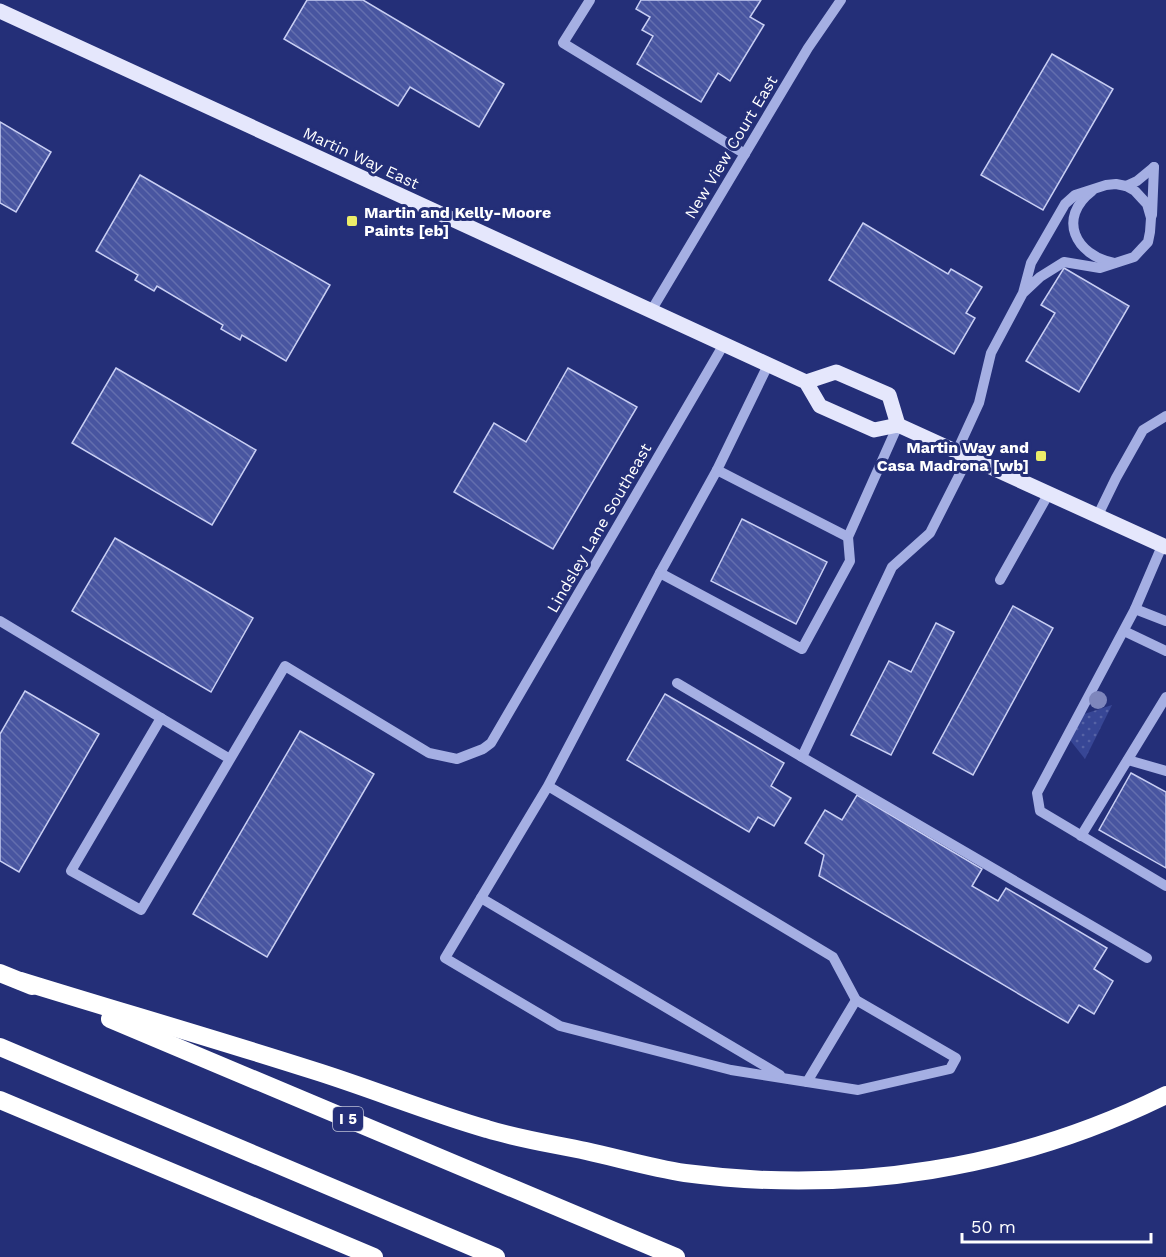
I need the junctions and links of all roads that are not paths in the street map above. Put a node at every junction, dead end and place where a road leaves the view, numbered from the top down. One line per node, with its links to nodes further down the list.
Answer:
1 (590, 0): 4 (street)
2 (841, 0): 4 (street, New View Court East)
3 (0, 11): 10 (main road, Martin Way East)
4 (745, 154): 10 (street, New View Court East)
5 (1126, 186): 6 (street); 7 (street); 7 (street)
6 (1097, 187): 8 (street); 9 (street)
7 (1151, 219): 8 (street)
8 (1114, 263): 9 (street)
9 (1023, 293): 16 (street)
10 (651, 311): 11 (main road, Martin Way East)
11 (724, 344): 12 (main road, Martin Way East); 33 (street, Lindsley Lane Southeast)
12 (768, 365): 13 (main road, Martin Way East); 17 (street)
13 (806, 382): 15 (main road); 15 (main road)
14 (1166, 416): 19 (street)
15 (898, 425): 16 (main road); 20 (street)
16 (963, 453): 18 (main road); 32 (street)
17 (717, 470): 20 (street); 22 (street)
18 (1049, 493): 19 (main road); 23 (street)
19 (1098, 515): 21 (main road)
20 (848, 537): 22 (street)
21 (1164, 546): 24 (street)
22 (660, 573): 36 (street)
23 (1000, 580)
24 (1136, 609): 26 (street); 27 (street)
25 (0, 621): 31 (street)
26 (1166, 621)
27 (1124, 630): 28 (street); 37 (street)
28 (1166, 651)
29 (677, 683): 32 (street)
30 (1166, 698): 34 (street)
31 (161, 718): 33 (street); 33 (street)
32 (802, 758): 40 (street)
33 (230, 759)
34 (1128, 760): 35 (street); 37 (street)
35 (1166, 771)
36 (548, 786): 39 (street); 43 (street)
37 (1081, 836): 38 (street)
38 (1166, 886)
39 (481, 898): 45 (street); 45 (street)
40 (1147, 958)
41 (0, 973): 42 (highway, I 5)
42 (21, 981): 47 (highway); 51 (highway, I 5)
43 (856, 1000): 46 (street); 46 (street)
44 (0, 1047): 50 (highway)
45 (786, 1078): 46 (street)
46 (807, 1082)
47 (1166, 1095)
48 (0, 1100): 49 (highway)
49 (374, 1257)
50 (496, 1257)
51 (676, 1257)

